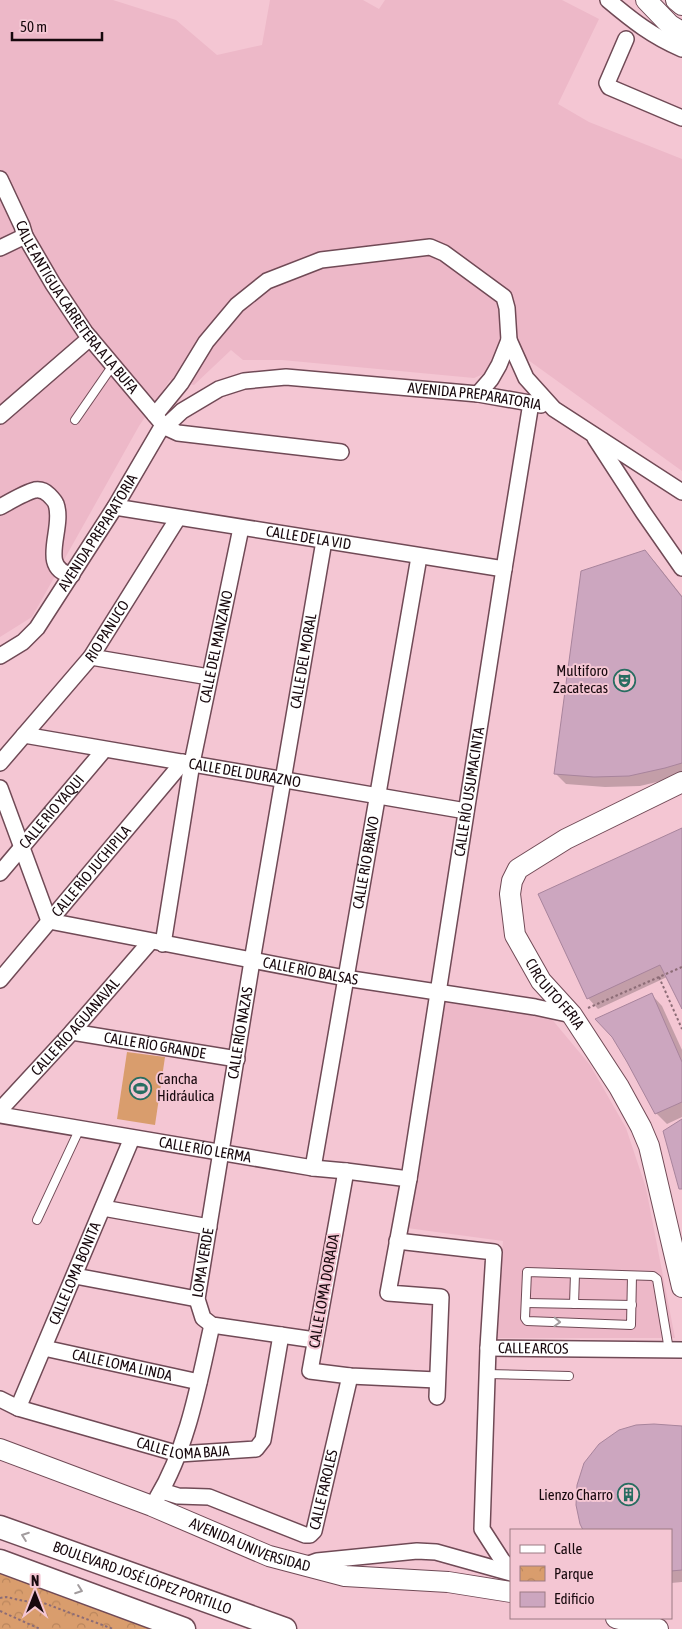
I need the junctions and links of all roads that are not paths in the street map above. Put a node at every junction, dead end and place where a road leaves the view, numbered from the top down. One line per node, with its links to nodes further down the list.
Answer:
1 (608, 0): 5 (street)
2 (676, 0): 4 (street)
3 (653, 3): 5 (street); 6 (street)
4 (682, 5)
5 (636, 23): 8 (street)
6 (682, 32)
7 (626, 39): 9 (street)
8 (682, 49)
9 (682, 118)
10 (0, 179): 11 (street, CALLE ANTIGUA CARRETERA A LA BUFA)
11 (25, 236): 12 (street); 13 (street, CALLE ANTIGUA CARRETERA A LA BUFA)
12 (0, 248)
13 (90, 338): 15 (street, CALLE ANTIGUA CARRETERA A LA BUFA); 20 (street)
14 (509, 340): 16 (street); 18 (street, AVENIDA PREPARATORIA); 19 (street, AVENIDA PREPARATORIA)
15 (112, 365): 19 (street, CALLE ANTIGUA CARRETERA A LA BUFA); 21 (lane)
16 (478, 394): 17 (street, AVENIDA PREPARATORIA); 22 (street, AVENIDA PREPARATORIA)
17 (532, 403): 18 (street, AVENIDA PREPARATORIA); 33 (street, CALLE RÍO USUMACINTA)
18 (554, 409): 23 (street)
19 (155, 414): 22 (street, CALLE ANTIGUA CARRETERA A LA BUFA)
20 (0, 416)
21 (75, 420)
22 (165, 427): 24 (street); 27 (street, AVENIDA PREPARATORIA)
23 (592, 434): 25 (street); 32 (street)
24 (341, 452)
25 (682, 492)
26 (0, 507): 34 (street)
27 (114, 507): 28 (street, CALLE DE LA VID); 34 (street, AVENIDA PREPARATORIA)
28 (178, 518): 29 (street, CALLE DE LA VID); 36 (street, RIO PANUCO)
29 (241, 528): 30 (street, CALLE DE LA VID); 37 (street, CALLE DEL MANZANO)
30 (324, 542): 31 (street, CALLE DE LA VID); 42 (street, CALLE DEL MORAL)
31 (419, 557): 33 (street, CALLE DE LA VID); 45 (street, CALLE RÍO BRAVO)
32 (682, 568)
33 (504, 569): 46 (street, CALLE RÍO USUMACINTA)
34 (72, 575): 35 (street, AVENIDA PREPARATORIA)
35 (0, 656)
36 (91, 657): 37 (street); 38 (street, RIO PANUCO)
37 (209, 676): 41 (street, CALLE DEL MANZANO)
38 (24, 735): 39 (street, CALLE DEL DURAZNO); 40 (street, RIO PANUCO)
39 (104, 750): 41 (street, CALLE DEL DURAZNO); 47 (street, CALLE RÍO YAQUI)
40 (0, 763)
41 (187, 763): 42 (street, CALLE DEL DURAZNO); 49 (street, CALLE RÍO JUCHIPILA); 50 (street)
42 (283, 781): 45 (street, CALLE DEL DURAZNO); 51 (street, CALLE RÍO NAZAS)
43 (682, 782): 55 (street, CIRCUITO FERIA)
44 (0, 788): 47 (street)
45 (377, 796): 46 (street, CALLE DEL DURAZNO); 52 (street, CALLE RÍO BRAVO)
46 (466, 811): 54 (street, CALLE RÍO USUMACINTA)
47 (21, 849): 48 (street, CALLE RÍO YAQUI); 49 (street)
48 (0, 874)
49 (49, 921): 50 (street, CALLE RÍO BALSAS); 53 (street, CALLE RÍO JUCHIPILA)
50 (157, 943): 51 (street, CALLE RÍO BALSAS); 56 (street, CALLE RÍO AGUANAVAL)
51 (252, 961): 52 (street, CALLE RÍO BALSAS); 57 (street, CALLE RÍO NAZAS)
52 (345, 978): 54 (street, CALLE RÍO BALSAS); 63 (street, CALLE RÍO BRAVO)
53 (0, 980)
54 (438, 993): 55 (street, CALLE RÍO BALSAS); 65 (street, CALLE RÍO USUMACINTA)
55 (572, 1015): 73 (street, CIRCUITO FERIA)
56 (72, 1032): 57 (street, CALLE RÍO GRANDE); 58 (street, CALLE RÍO AGUANAVAL)
57 (237, 1059): 62 (street, CALLE RÍO NAZAS)
58 (0, 1110)
59 (0, 1115): 60 (street, CALLE RÍO LERMA)
60 (80, 1128): 61 (street, CALLE RÍO LERMA); 67 (lane)
61 (132, 1138): 62 (street, CALLE RÍO LERMA); 66 (street, CALLE LOMA BONITA)
62 (221, 1152): 63 (street, CALLE RÍO LERMA); 68 (street, CALLE RÍO NAZAS)
63 (312, 1168): 64 (street, CALLE RÍO LERMA)
64 (346, 1171): 65 (street, CALLE RÍO LERMA); 80 (street, CALLE LOMA DORADA)
65 (409, 1179): 69 (street)
66 (103, 1208): 68 (street, LOMA VERDE); 71 (street, CALLE LOMA BONITA)
67 (37, 1220)
68 (209, 1227): 74 (street, LOMA VERDE)
69 (397, 1241): 82 (street, CALLE ARCOS); 87 (street)
70 (575, 1274): 72 (lane); 75 (lane); 76 (lane)
71 (75, 1276): 74 (street); 81 (street, CALLE LOMA BONITA)
72 (632, 1276): 77 (lane); 83 (lane)
73 (682, 1287)
74 (197, 1299): 78 (street, LOMA VERDE)
75 (526, 1303): 76 (lane); 77 (lane, one-way to 77)
76 (574, 1304): 77 (lane)
77 (632, 1305)
78 (212, 1325): 79 (street); 88 (street)
79 (280, 1335): 80 (street); 93 (street, CALLE LOMA BAJA)
80 (315, 1340): 85 (street, CALLE LOMA DORADA)
81 (44, 1348): 88 (street, CALLE LOMA LINDA); 91 (street, CALLE LOMA BONITA)
82 (488, 1348): 83 (street, CALLE ARCOS); 84 (street)
83 (676, 1350)
84 (487, 1374): 86 (lane); 98 (street)
85 (350, 1376): 87 (street); 94 (street, CALLE FAROLES)
86 (569, 1376)
87 (436, 1380): 89 (street)
88 (199, 1382): 93 (street)
89 (436, 1396)
90 (0, 1399): 91 (street, CALLE LOMA BAJA)
91 (18, 1408): 93 (street, CALLE LOMA BAJA)
92 (0, 1449): 94 (street, AVENIDA UNIVERSIDAD)
93 (179, 1454): 94 (street)
94 (157, 1498): 97 (street, AVENIDA UNIVERSIDAD)
95 (0, 1527): 103 (main road, BOULEVARD JOSÉ LÓPEZ PORTILLO, one-way to 95)
96 (0, 1561): 102 (main road, one-way to 102)
97 (306, 1565): 99 (street); 100 (street, AVENIDA UNIVERSIDAD)
98 (510, 1570)
99 (510, 1571)
100 (510, 1592)
101 (620, 1619): 104 (street)
102 (184, 1629)
103 (285, 1629)
104 (658, 1629)

